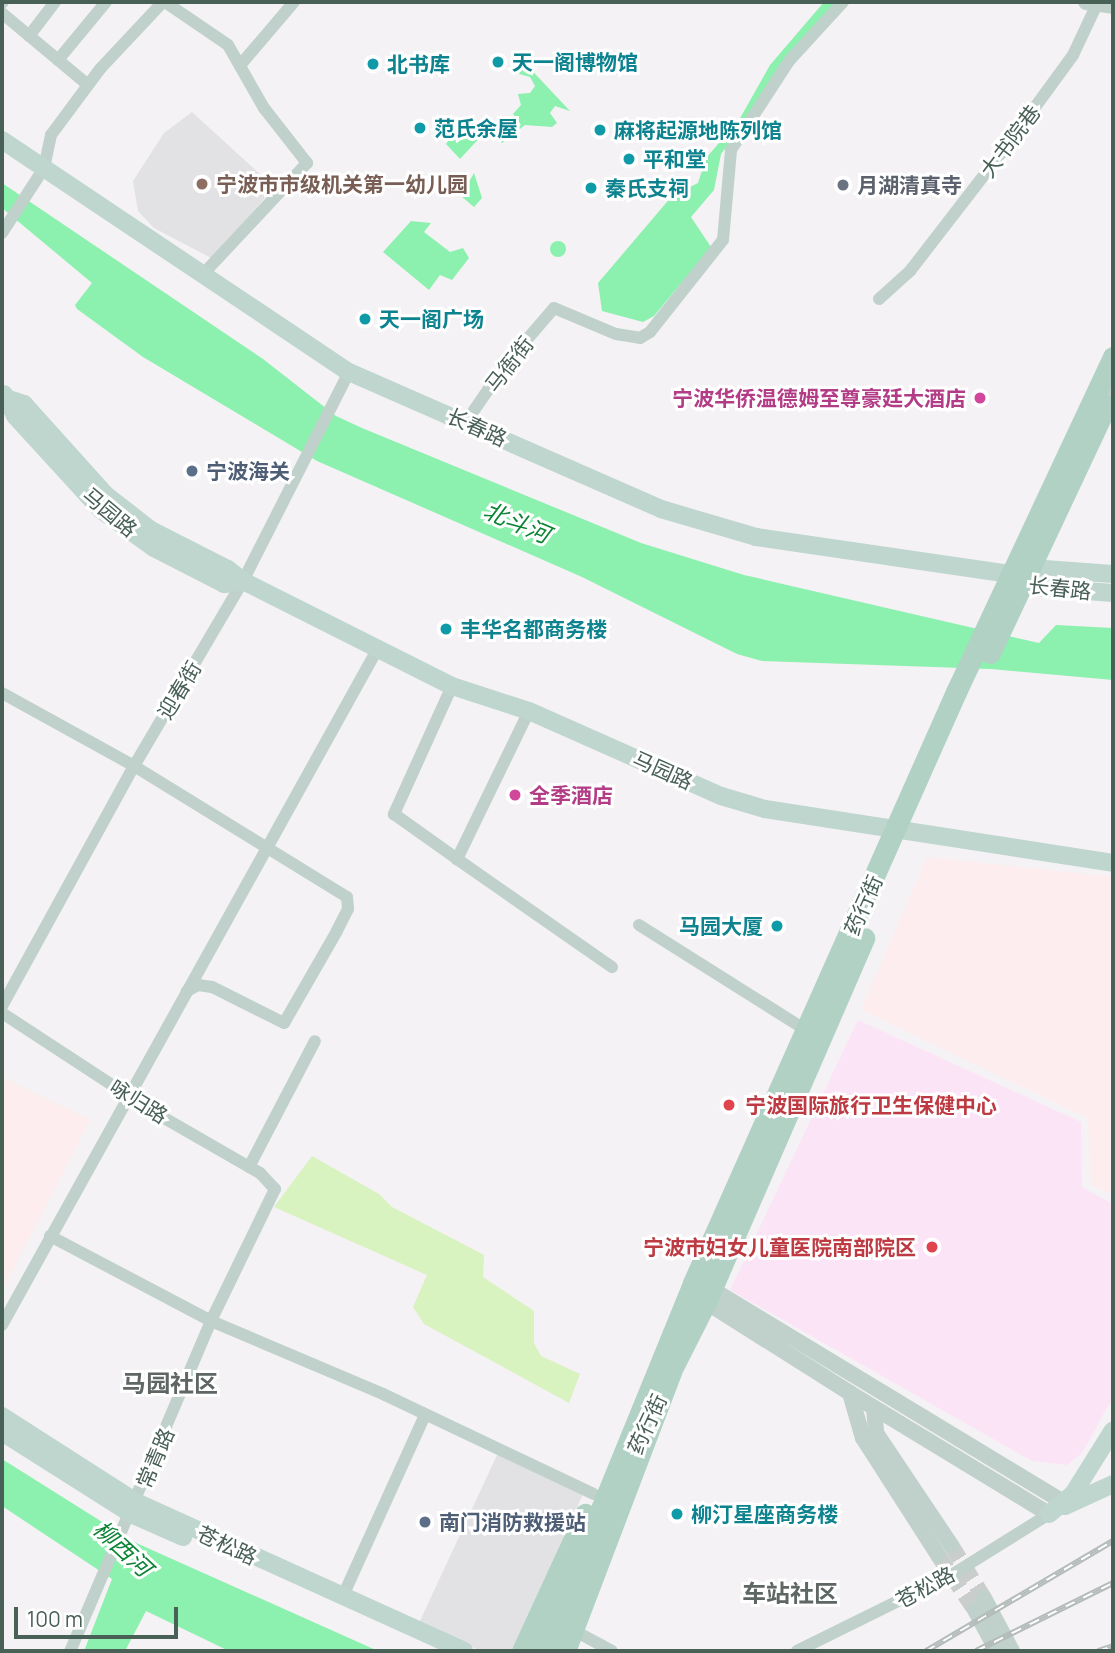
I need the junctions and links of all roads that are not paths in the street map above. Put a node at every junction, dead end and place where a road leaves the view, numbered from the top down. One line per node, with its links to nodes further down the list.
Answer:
1 (55, 2): 8 (street)
2 (106, 2): 9 (street)
3 (164, 2): 10 (street); 11 (street)
4 (294, 2): 10 (street)
5 (843, 2): 21 (street, 马衙街)
6 (1099, 4): 16 (street, 大书院巷)
7 (2, 13): 8 (street)
8 (29, 36): 9 (street)
9 (58, 60): 11 (street)
10 (242, 63): 15 (street)
11 (88, 85): 13 (street)
12 (2, 140): 13 (main road, 长春路)
13 (44, 168): 14 (street); 15 (main road, 长春路)
14 (6, 228)
15 (204, 273): 18 (main road, 长春路)
16 (879, 299)
17 (1113, 357): 23 (main road, 药行街)
18 (349, 372): 21 (main road, 长春路); 24 (street, 迎春街)
19 (1113, 393): 23 (main road, 药行街)
20 (4, 401): 24 (main road, 马园路)
21 (466, 422): 23 (main road, 长春路)
22 (1113, 574): 23 (main road, 长春路)
23 (1018, 576): 25 (main road, 长春路); 31 (main road, 药行街)
24 (243, 582): 26 (main road, 马园路); 30 (street, 迎春街)
25 (1113, 593)
26 (377, 650): 27 (main road, 马园路); 32 (street)
27 (452, 686): 29 (main road, 马园路); 33 (street)
28 (2, 693): 30 (street)
29 (529, 711): 31 (main road, 马园路); 33 (street)
30 (134, 766): 32 (street); 38 (street, 迎春街)
31 (905, 829): 34 (main road, 马园路); 40 (main road, 药行街); 46 (main road, 药行街)
32 (268, 847): 37 (street); 37 (street)
33 (457, 859): 36 (street)
34 (1113, 863)
35 (639, 925): 40 (street)
36 (612, 967)
37 (187, 991): 42 (street)
38 (2, 1006)
39 (2, 1013): 42 (street, 咏归路)
40 (807, 1031): 46 (main road, 药行街)
41 (315, 1041): 43 (street)
42 (127, 1094): 43 (street, 咏归路); 45 (street)
43 (249, 1167): 44 (street, 咏归路)
44 (275, 1189): 47 (street, 常青路)
45 (50, 1236): 47 (street); 48 (street)
46 (704, 1290): 49 (main road, 药行街); 50 (street); 59 (street)
47 (211, 1321): 52 (street); 60 (street, 常青路)
48 (2, 1325)
49 (667, 1363): 56 (main road, 药行街); 58 (main road); 63 (main road)
50 (850, 1393): 51 (street); 51 (street, 苍松路)
51 (874, 1408): 61 (street)
52 (425, 1415): 58 (street); 62 (street)
53 (2, 1416): 60 (main road, 苍松路)
54 (1113, 1430): 59 (main road)
55 (2, 1432): 60 (main road, 苍松路)
56 (625, 1459): 68 (main road); 69 (main road)
57 (1113, 1484): 61 (main road)
58 (594, 1494): 67 (main road)
59 (1063, 1502): 61 (main road)
60 (132, 1512): 62 (main road, 苍松路); 64 (street, 常青路); 65 (main road, 苍松路)
61 (1049, 1514): 72 (street, 苍松路)
62 (342, 1598): 66 (main road, 苍松路)
63 (573, 1630): 70 (main road); 71 (street)
64 (70, 1651)
65 (435, 1651)
66 (464, 1651)
67 (522, 1651)
68 (543, 1651)
69 (552, 1651)
70 (565, 1651)
71 (612, 1651)
72 (797, 1651)
73 (997, 1651): 74 (street, 苍松路)
74 (1012, 1651)

